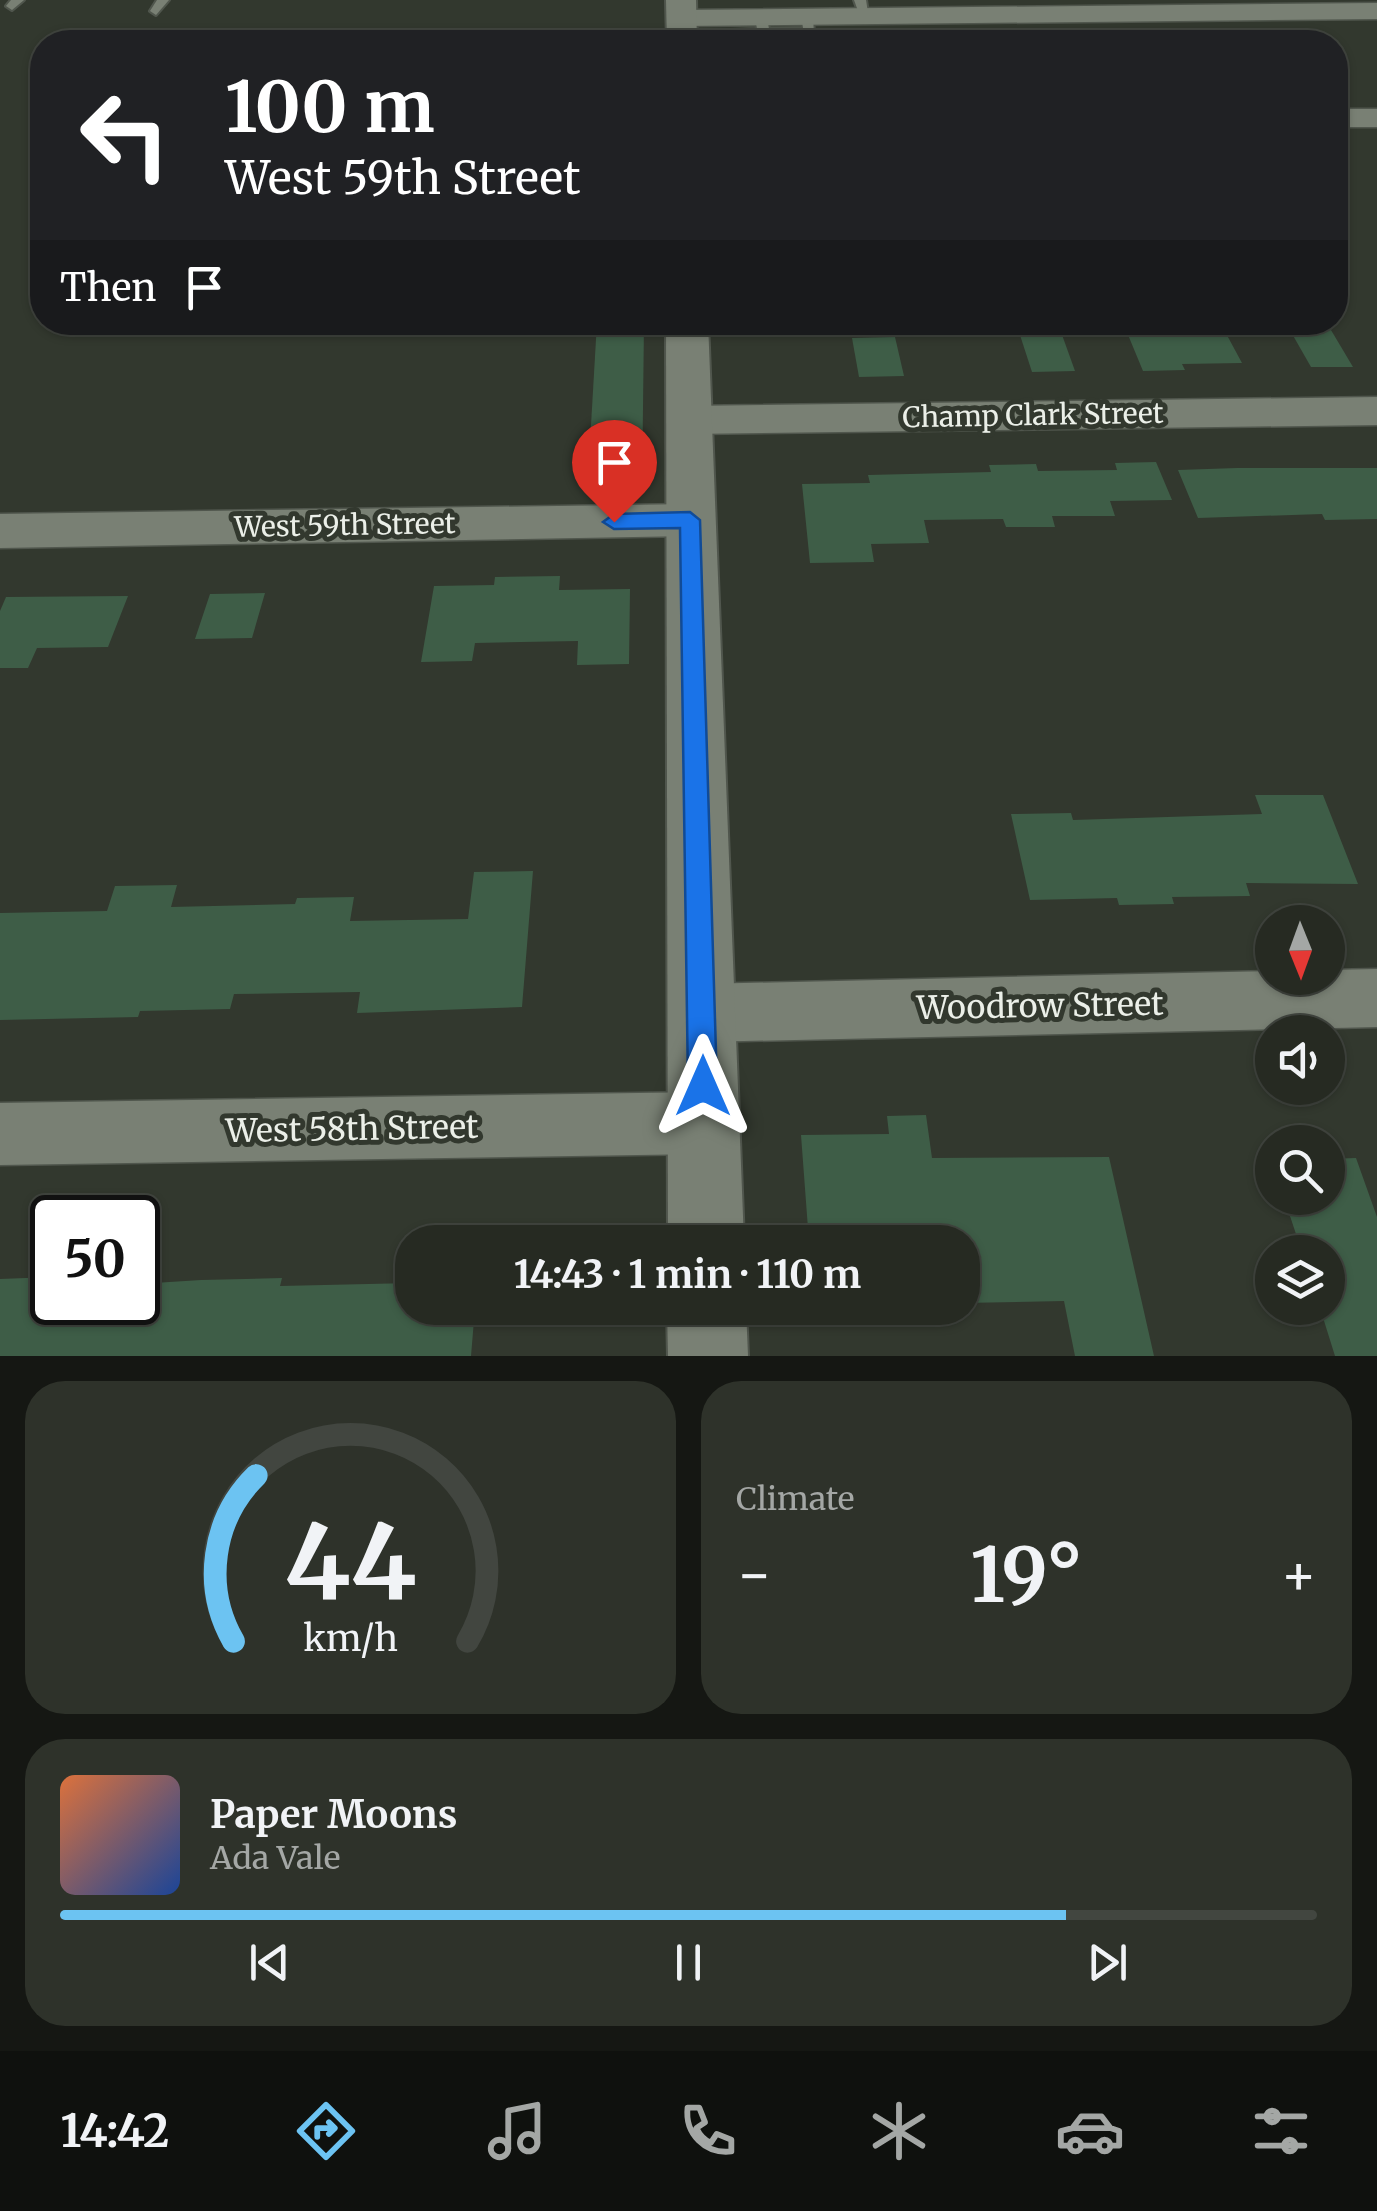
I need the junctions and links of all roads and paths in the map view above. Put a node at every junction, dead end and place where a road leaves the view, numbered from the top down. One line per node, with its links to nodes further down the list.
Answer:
1 (862, 8): 2 (street); 6 (street)
2 (1377, 10)
3 (681, 20): 4 (street)
4 (763, 25): 5 (lane); 6 (street)
5 (745, 30)
6 (809, 30)
7 (1348, 118): 8 (street)
8 (1377, 118)
9 (686, 335): 11 (main road)
10 (1377, 410): 11 (street, Champ Clark Street)
11 (688, 420): 12 (main road)
12 (690, 520): 13 (street, West 59th Street); 15 (main road)
13 (0, 530)
14 (1377, 998): 15 (street, Woodrow Street)
15 (702, 1013): 16 (main road)
16 (703, 1122): 17 (street, West 58th Street); 18 (main road)
17 (0, 1134)
18 (706, 1225)
19 (707, 1325): 20 (main road)
20 (708, 1356)

